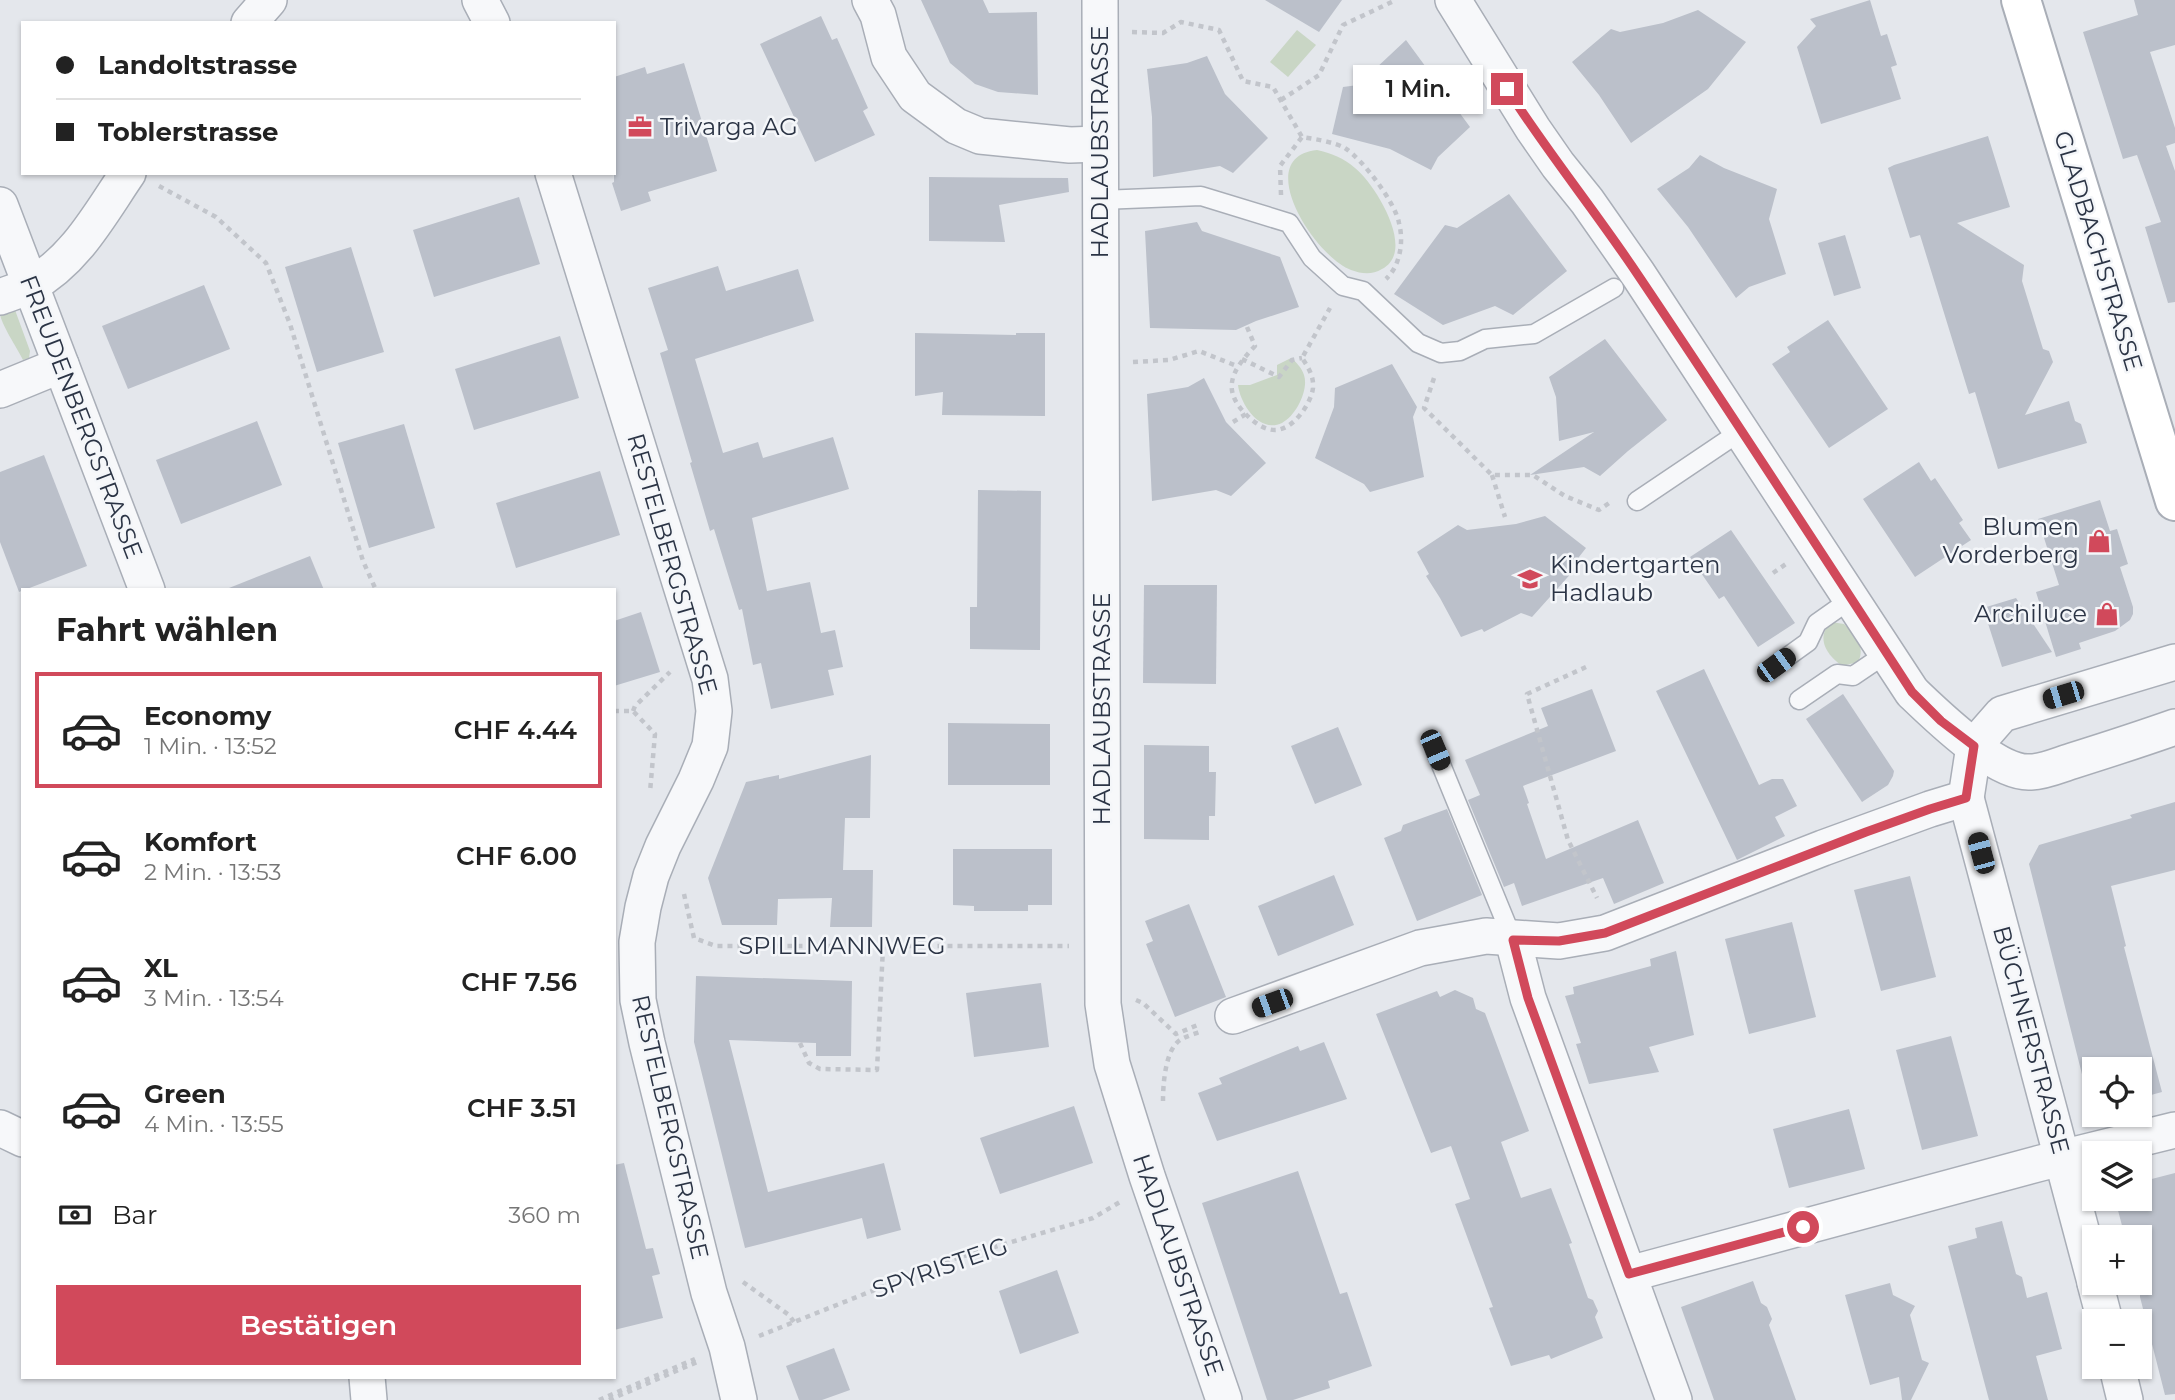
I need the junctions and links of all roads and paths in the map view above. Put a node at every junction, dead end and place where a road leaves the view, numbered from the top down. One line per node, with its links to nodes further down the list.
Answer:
1 (269, 0): 8 (street)
2 (480, 0): 9 (street)
3 (870, 0): 13 (street)
4 (1100, 0): 13 (street, HADLAUBSTRASSE)
5 (1396, 0): 11 (path)
6 (1453, 0): 33 (street)
7 (2021, 0): 37 (street, GLADBACHSTRASSE)
8 (251, 21)
9 (491, 21)
10 (1124, 32): 11 (path)
11 (1281, 100): 12 (path)
12 (1302, 137): 18 (path); 22 (path)
13 (1099, 144): 16 (street, HADLAUBSTRASSE)
14 (554, 175): 82 (street, RESTELBERGSTRASSE)
15 (140, 177): 21 (street); 40 (path)
16 (1101, 200): 18 (lane); 83 (street, HADLAUBSTRASSE)
17 (0, 205): 21 (street, FREUDENBERGSTRASSE)
18 (1289, 223): 19 (lane)
19 (1343, 286): 22 (lane); 25 (path)
20 (1614, 288): 24 (lane)
21 (15, 291): 28 (street, FREUDENBERGSTRASSE)
22 (1363, 291): 24 (lane)
23 (1247, 327): 26 (path)
24 (1441, 354): 34 (path)
25 (1302, 358): 26 (path); 31 (path)
26 (1242, 359): 29 (path)
27 (1123, 363): 29 (path)
28 (61, 365): 30 (street); 39 (street, FREUDENBERGSTRASSE)
29 (1237, 366): 31 (path)
30 (0, 390)
31 (1246, 414): 32 (path)
32 (1233, 422)
33 (1741, 431): 36 (lane); 41 (street)
34 (1492, 475): 35 (path); 38 (path)
35 (1615, 499)
36 (1637, 501)
37 (2175, 502)
38 (1505, 517)
39 (146, 588)
40 (375, 588)
41 (1851, 599): 42 (street); 44 (lane)
42 (1886, 653): 47 (lane); 51 (street)
43 (2175, 662): 51 (street)
44 (1776, 665)
45 (1587, 667): 56 (path)
46 (669, 674): 49 (path)
47 (1799, 699)
48 (616, 711): 49 (path)
49 (633, 712): 53 (path)
50 (2175, 727): 51 (street)
51 (1974, 746): 54 (street)
52 (1435, 750): 57 (lane)
53 (649, 797)
54 (1966, 798): 57 (street); 68 (street, BÜCHNERSTRASSE)
55 (683, 890): 59 (path, SPILLMANNWEG)
56 (1597, 900)
57 (1513, 940): 61 (street); 71 (street)
58 (1077, 946): 59 (path, SPILLMANNWEG)
59 (883, 947): 63 (path)
60 (1129, 998): 61 (path)
61 (1223, 1018)
62 (1180, 1040): 64 (path)
63 (800, 1043)
64 (1163, 1110)
65 (0, 1128): 67 (street)
66 (2175, 1130): 68 (street)
67 (21, 1138)
68 (2063, 1158): 70 (street, BÜCHNERSTRASSE); 71 (street)
69 (1127, 1198): 73 (path, SPYRISTEIG)
70 (2082, 1232)
71 (1629, 1274): 84 (street)
72 (737, 1278): 73 (path)
73 (794, 1322): 74 (path, SPYRISTEIG)
74 (753, 1339)
75 (695, 1358): 80 (path)
76 (706, 1358): 81 (path)
77 (367, 1379): 79 (street)
78 (2120, 1379): 85 (street)
79 (369, 1400)
80 (599, 1400)
81 (609, 1400)
82 (740, 1400)
83 (1224, 1400)
84 (1674, 1400)
85 (2125, 1400)

